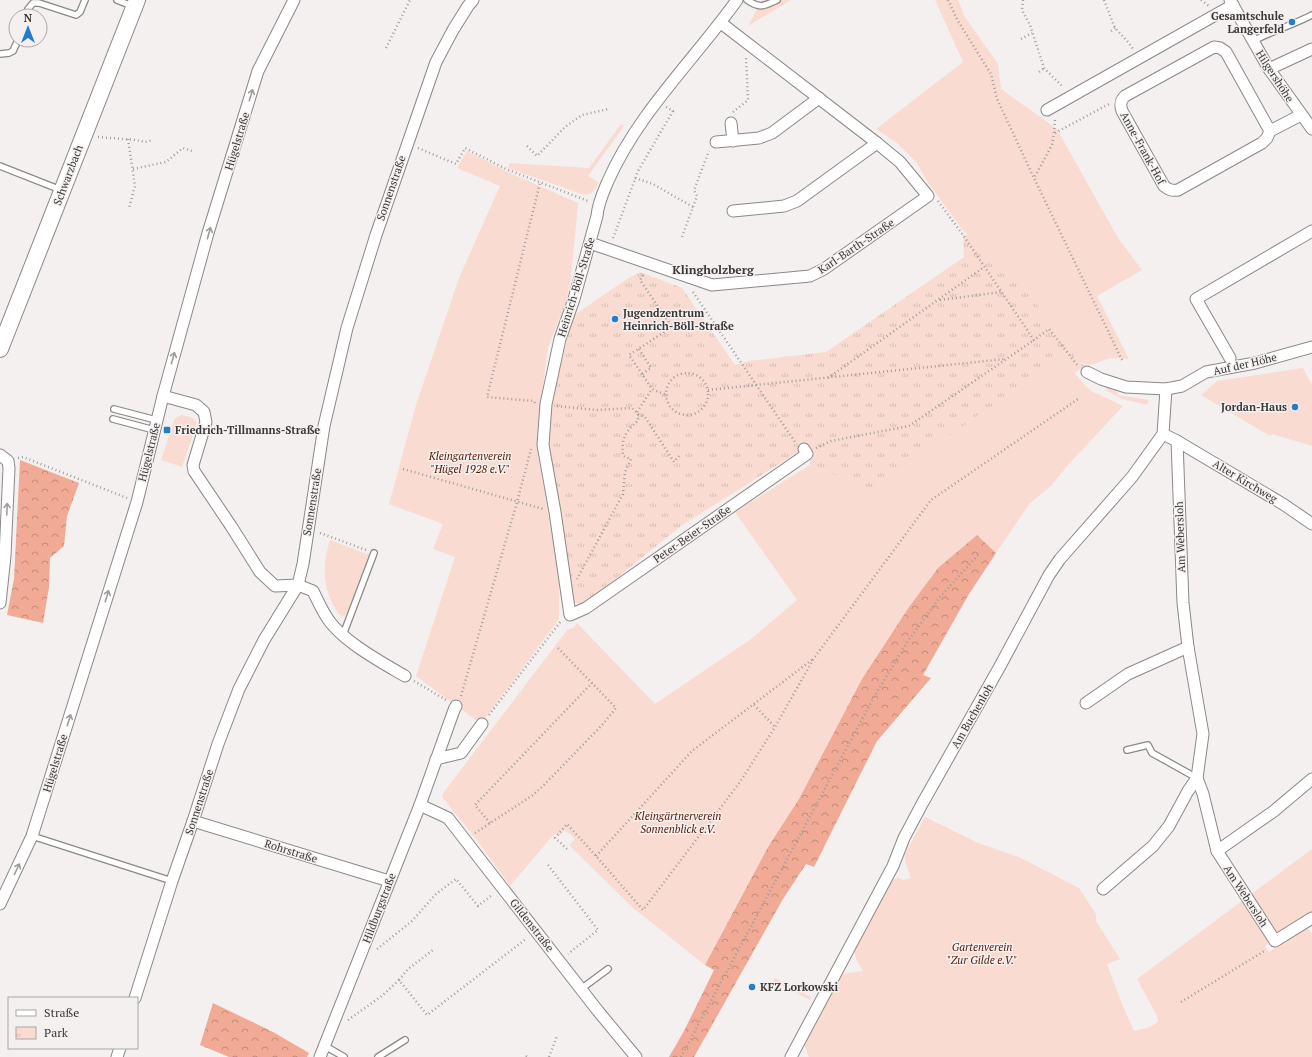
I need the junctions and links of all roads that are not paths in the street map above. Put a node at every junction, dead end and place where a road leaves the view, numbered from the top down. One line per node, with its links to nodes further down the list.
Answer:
1 (85, 0): 10 (lane)
2 (117, 0): 8 (lane)
3 (294, 0): 37 (street, Hügelstraße, one-way to 3)
4 (473, 0): 47 (street, Sonnenstraße)
5 (737, 0): 12 (street, Heinrich-Böll-Straße)
6 (748, 0): 7 (lane)
7 (777, 0)
8 (136, 3): 28 (street, Schwarzbach)
9 (1231, 3): 13 (street, Hilgershöhe); 19 (street)
10 (29, 8)
11 (1312, 14): 13 (lane)
12 (721, 23): 18 (street); 31 (street, Heinrich-Böll-Straße)
13 (1253, 41): 17 (street, Hilgershöhe)
14 (14, 48): 16 (lane)
15 (1312, 49): 17 (street)
16 (0, 54)
17 (1269, 69): 20 (street, Hilgershöhe)
18 (819, 98): 24 (street); 26 (street)
19 (1051, 108)
20 (1301, 115): 22 (street, Hilgershöhe); 23 (street, Anne-Frank-Hof)
21 (731, 123): 24 (street)
22 (1312, 129)
23 (1270, 131): 23 (street, Anne-Frank-Hof)
24 (733, 141): 25 (street)
25 (716, 142)
26 (877, 143): 29 (street); 31 (street, Karl-Barth-Straße)
27 (0, 166): 28 (lane)
28 (62, 190): 33 (street, Schwarzbach)
29 (733, 211)
30 (1312, 231): 34 (street)
31 (590, 243): 49 (street, Heinrich-Böll-Straße)
32 (1312, 347): 34 (street, Auf der Höhe)
33 (0, 349)
34 (1233, 363): 36 (street, Auf der Höhe)
35 (1087, 372): 36 (street, Auf der Höhe)
36 (1166, 389): 41 (street)
37 (163, 396): 40 (street, Hügelstraße); 47 (street)
38 (114, 409): 40 (lane)
39 (113, 419): 40 (lane)
40 (155, 425): 62 (street, Hügelstraße, one-way to 40)
41 (1163, 434): 42 (street); 78 (street, Am Buchenloh)
42 (1177, 441): 45 (street, Alter Kirchweg); 51 (street, Am Webersloh)
43 (805, 451): 49 (street, Peter-Beier-Straße)
44 (4, 458): 48 (street, one-way to 44)
45 (1312, 524)
46 (374, 554): 50 (lane)
47 (298, 585): 50 (street); 61 (street, Sonnenstraße)
48 (0, 603)
49 (570, 615)
50 (342, 635): 52 (street)
51 (1188, 647): 53 (street); 58 (street, Am Webersloh)
52 (405, 676)
53 (1086, 703)
54 (456, 706): 57 (street, Hildburgstraße)
55 (482, 724): 57 (street)
56 (1127, 750): 58 (lane)
57 (436, 759): 60 (street, Hildburgstraße)
58 (1197, 778): 63 (street, Am Webersloh); 66 (street, Am Webersloh)
59 (1312, 779): 63 (street)
60 (420, 805): 65 (street, Hildburgstraße); 70 (street, Gildenstraße)
61 (194, 821): 64 (street, Sonnenstraße); 65 (street, Rohrstraße)
62 (32, 836): 64 (lane); 67 (street, Hügelstraße, one-way to 62)
63 (1217, 852): 68 (street, Am Webersloh)
64 (172, 881): 71 (street, Sonnenstraße)
65 (389, 881): 73 (street, Hildburgstraße)
66 (1103, 889)
67 (0, 904)
68 (1312, 918)
69 (608, 969): 70 (lane)
70 (581, 989): 77 (street, Gildenstraße)
71 (135, 997)
72 (405, 1040): 76 (lane)
73 (325, 1046): 74 (street, Hildburgstraße); 75 (lane)
74 (320, 1057)
75 (344, 1057)
76 (378, 1057)
77 (636, 1057)
78 (790, 1057)

